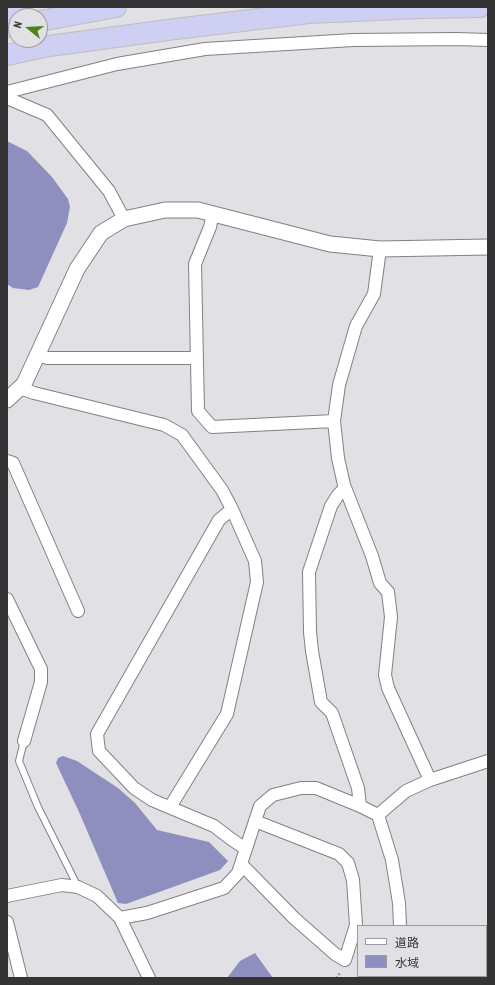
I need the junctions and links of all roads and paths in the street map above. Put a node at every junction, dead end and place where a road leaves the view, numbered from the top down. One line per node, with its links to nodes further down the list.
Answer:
1 (20, 7): 4 (highway)
2 (116, 7): 5 (highway)
3 (480, 7): 7 (highway)
4 (7, 10)
5 (48, 20)
6 (488, 40): 8 (street)
7 (7, 55)
8 (7, 92)
9 (7, 98): 11 (street)
10 (213, 214): 11 (street); 13 (street); 15 (street)
11 (124, 219): 14 (street)
12 (488, 248): 13 (street)
13 (380, 250): 18 (street)
14 (37, 355): 15 (street); 16 (street)
15 (196, 358): 18 (street)
16 (20, 388): 17 (street); 21 (street)
17 (7, 400)
18 (334, 421): 20 (street)
19 (7, 461): 23 (street)
20 (346, 488): 26 (street); 27 (street)
21 (232, 509): 28 (street); 28 (street)
22 (7, 599): 24 (street)
23 (78, 611)
24 (24, 741): 33 (lane)
25 (488, 761): 26 (street)
26 (430, 780): 29 (street)
27 (360, 806): 29 (street); 30 (street)
28 (170, 807): 31 (street)
29 (378, 815): 37 (street)
30 (255, 821): 31 (street); 32 (street)
31 (246, 849): 32 (street)
32 (241, 864): 35 (street)
33 (78, 888): 34 (street); 35 (street)
34 (7, 896)
35 (120, 918): 39 (street)
36 (7, 922): 38 (street)
37 (400, 925)
38 (21, 978)
39 (149, 978)

